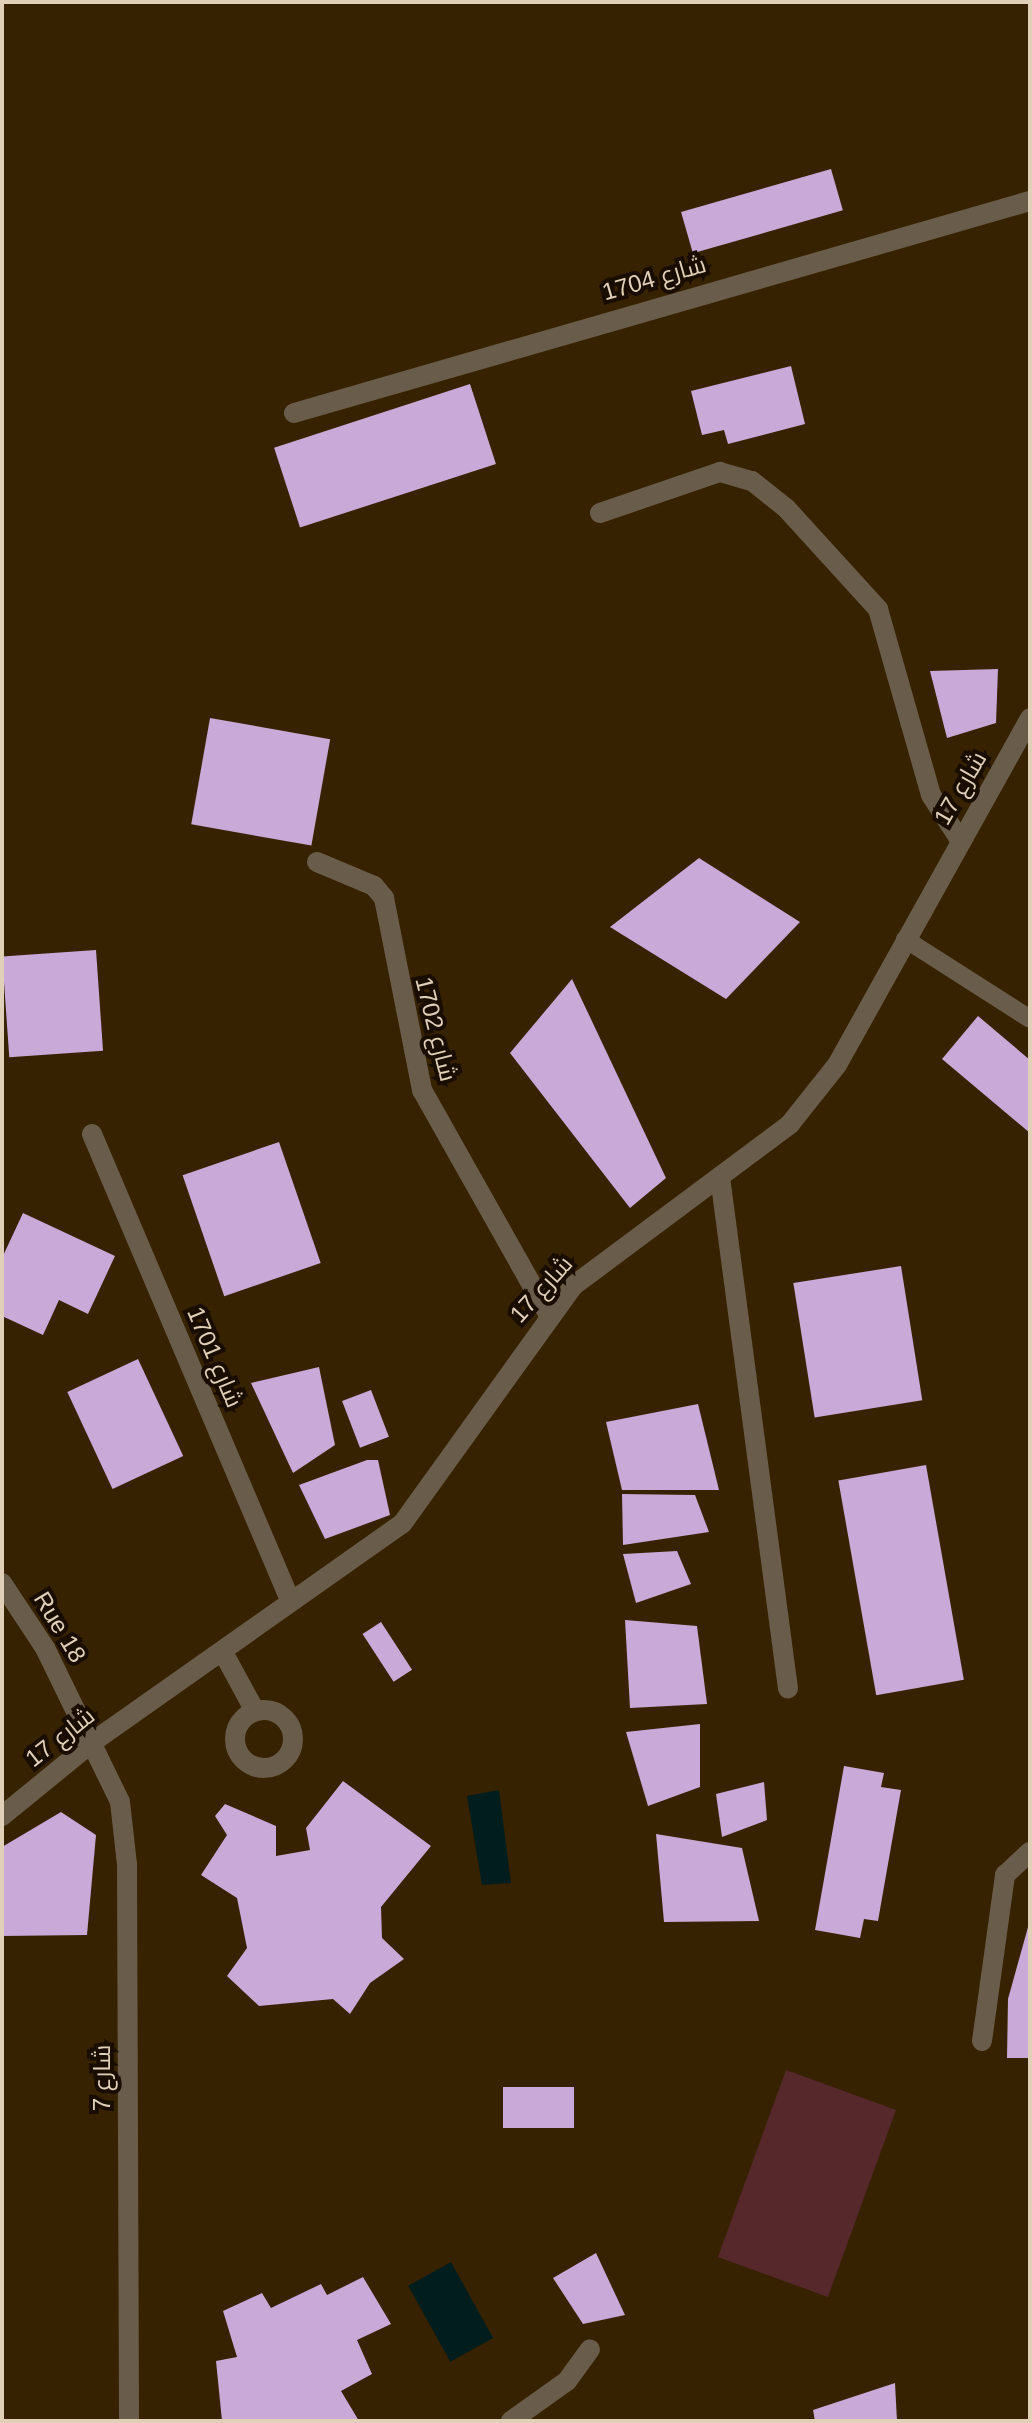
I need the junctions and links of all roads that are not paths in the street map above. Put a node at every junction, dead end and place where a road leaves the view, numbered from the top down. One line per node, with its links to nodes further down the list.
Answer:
1 (1030, 201): 2 (street, شارع 1704)
2 (294, 413)
3 (600, 513): 5 (street)
4 (1030, 718): 5 (street, شارع 17)
5 (960, 840): 7 (street, شارع 17)
6 (317, 862): 11 (street, شارع 1702)
7 (905, 939): 8 (lane); 10 (street, شارع 17)
8 (1030, 1019)
9 (92, 1134): 13 (street, شارع 1701)
10 (720, 1177): 11 (street, شارع 17); 15 (street)
11 (548, 1314): 13 (street, شارع 17)
12 (2, 1583): 17 (street, Rue 18)
13 (290, 1600): 14 (street, شارع 17)
14 (224, 1654): 16 (street); 17 (street, شارع 17)
15 (788, 1689)
16 (255, 1711)
17 (94, 1741): 18 (street, شارع 17); 22 (street, شارع 7)
18 (2, 1816)
19 (1030, 1852): 20 (street)
20 (982, 2041)
21 (590, 2349): 23 (street)
22 (129, 2421)
23 (511, 2421)

